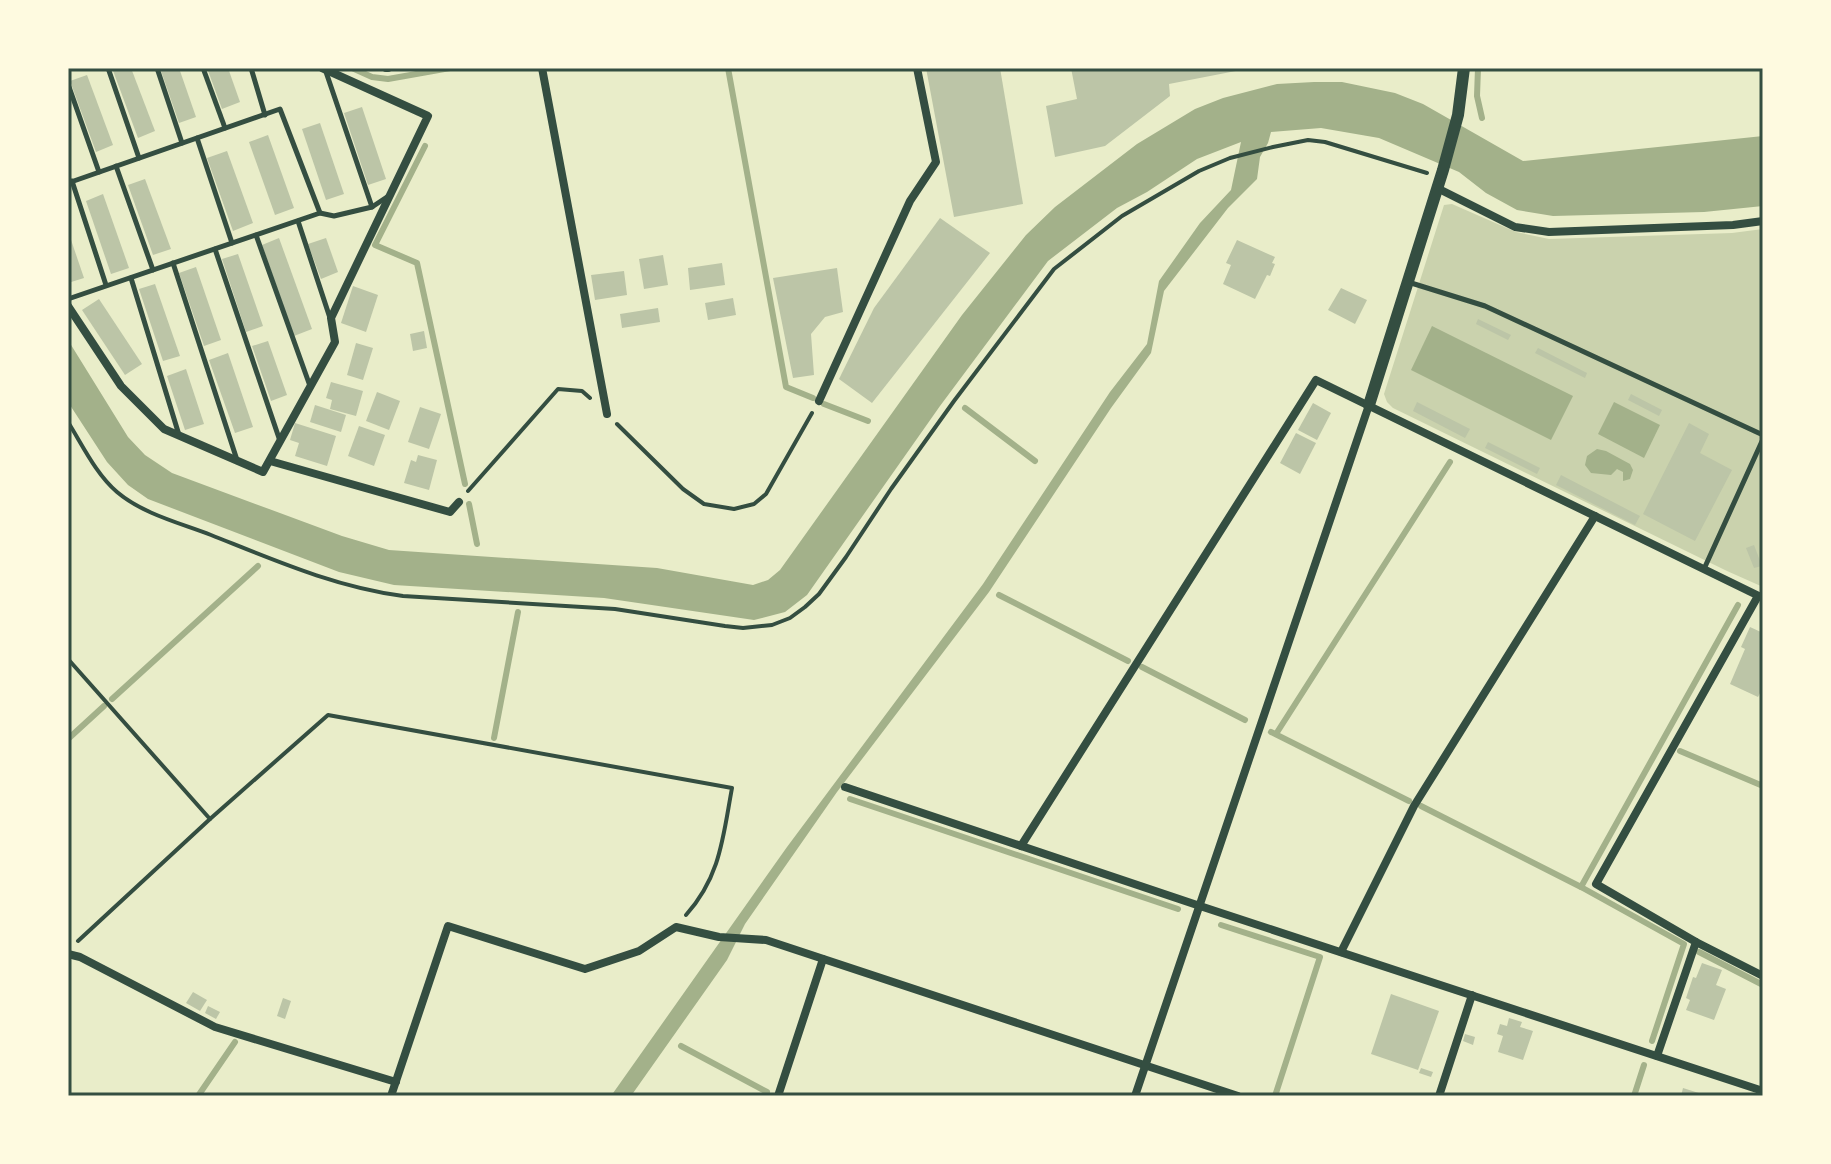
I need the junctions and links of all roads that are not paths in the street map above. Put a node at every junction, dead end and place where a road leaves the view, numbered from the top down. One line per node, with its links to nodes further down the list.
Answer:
1 (108, 68): 14 (lane)
2 (157, 68): 13 (lane)
3 (203, 68): 11 (lane)
4 (251, 68): 10 (lane)
5 (542, 68): 38 (street)
6 (917, 68): 36 (street)
7 (1464, 68): 17 (street)
8 (324, 69): 19 (street); 20 (lane)
9 (68, 84): 16 (lane)
10 (265, 115): 11 (lane); 21 (lane)
11 (225, 128): 12 (lane)
12 (197, 138): 13 (lane); 25 (lane)
13 (182, 143): 14 (lane)
14 (139, 158): 15 (lane)
15 (116, 166): 16 (lane); 28 (lane)
16 (99, 172): 18 (lane)
17 (1440, 178): 23 (street); 30 (street)
18 (70, 182): 31 (lane)
19 (391, 195): 20 (lane); 34 (street)
20 (372, 207): 21 (lane)
21 (320, 213): 22 (lane)
22 (297, 221): 24 (lane); 34 (lane)
23 (1763, 221)
24 (256, 235): 25 (lane); 35 (lane)
25 (232, 243): 26 (lane)
26 (215, 249): 27 (lane); 41 (lane)
27 (173, 263): 28 (lane); 42 (lane)
28 (153, 270): 29 (lane)
29 (131, 278): 31 (lane); 39 (lane)
30 (1407, 281): 37 (street); 40 (lane)
31 (106, 285): 32 (lane)
32 (68, 299)
33 (68, 306): 39 (street)
34 (331, 318): 35 (street)
35 (311, 387): 41 (street)
36 (819, 401)
37 (1369, 405): 45 (street); 49 (street); 50 (street)
38 (607, 414)
39 (180, 436): 42 (street)
40 (1763, 437): 46 (lane)
41 (280, 442): 43 (street)
42 (237, 461): 43 (street)
43 (270, 461): 44 (street)
44 (459, 502)
45 (1595, 516): 46 (street); 53 (street)
46 (1704, 569): 47 (street)
47 (1760, 597): 51 (street)
48 (845, 787): 49 (street)
49 (1021, 846): 50 (street)
50 (1200, 906): 53 (street); 58 (street)
51 (1696, 942): 55 (street); 57 (street)
52 (68, 952): 59 (street)
53 (1341, 952): 56 (street)
54 (823, 959): 58 (street); 59 (street); 62 (street)
55 (1763, 976)
56 (1472, 995): 57 (street); 65 (street)
57 (1657, 1056): 60 (street)
58 (1145, 1066): 63 (street); 64 (street)
59 (396, 1082): 61 (street)
60 (1763, 1091)
61 (391, 1096)
62 (778, 1096)
63 (1135, 1096)
64 (1238, 1096)
65 (1439, 1096)

